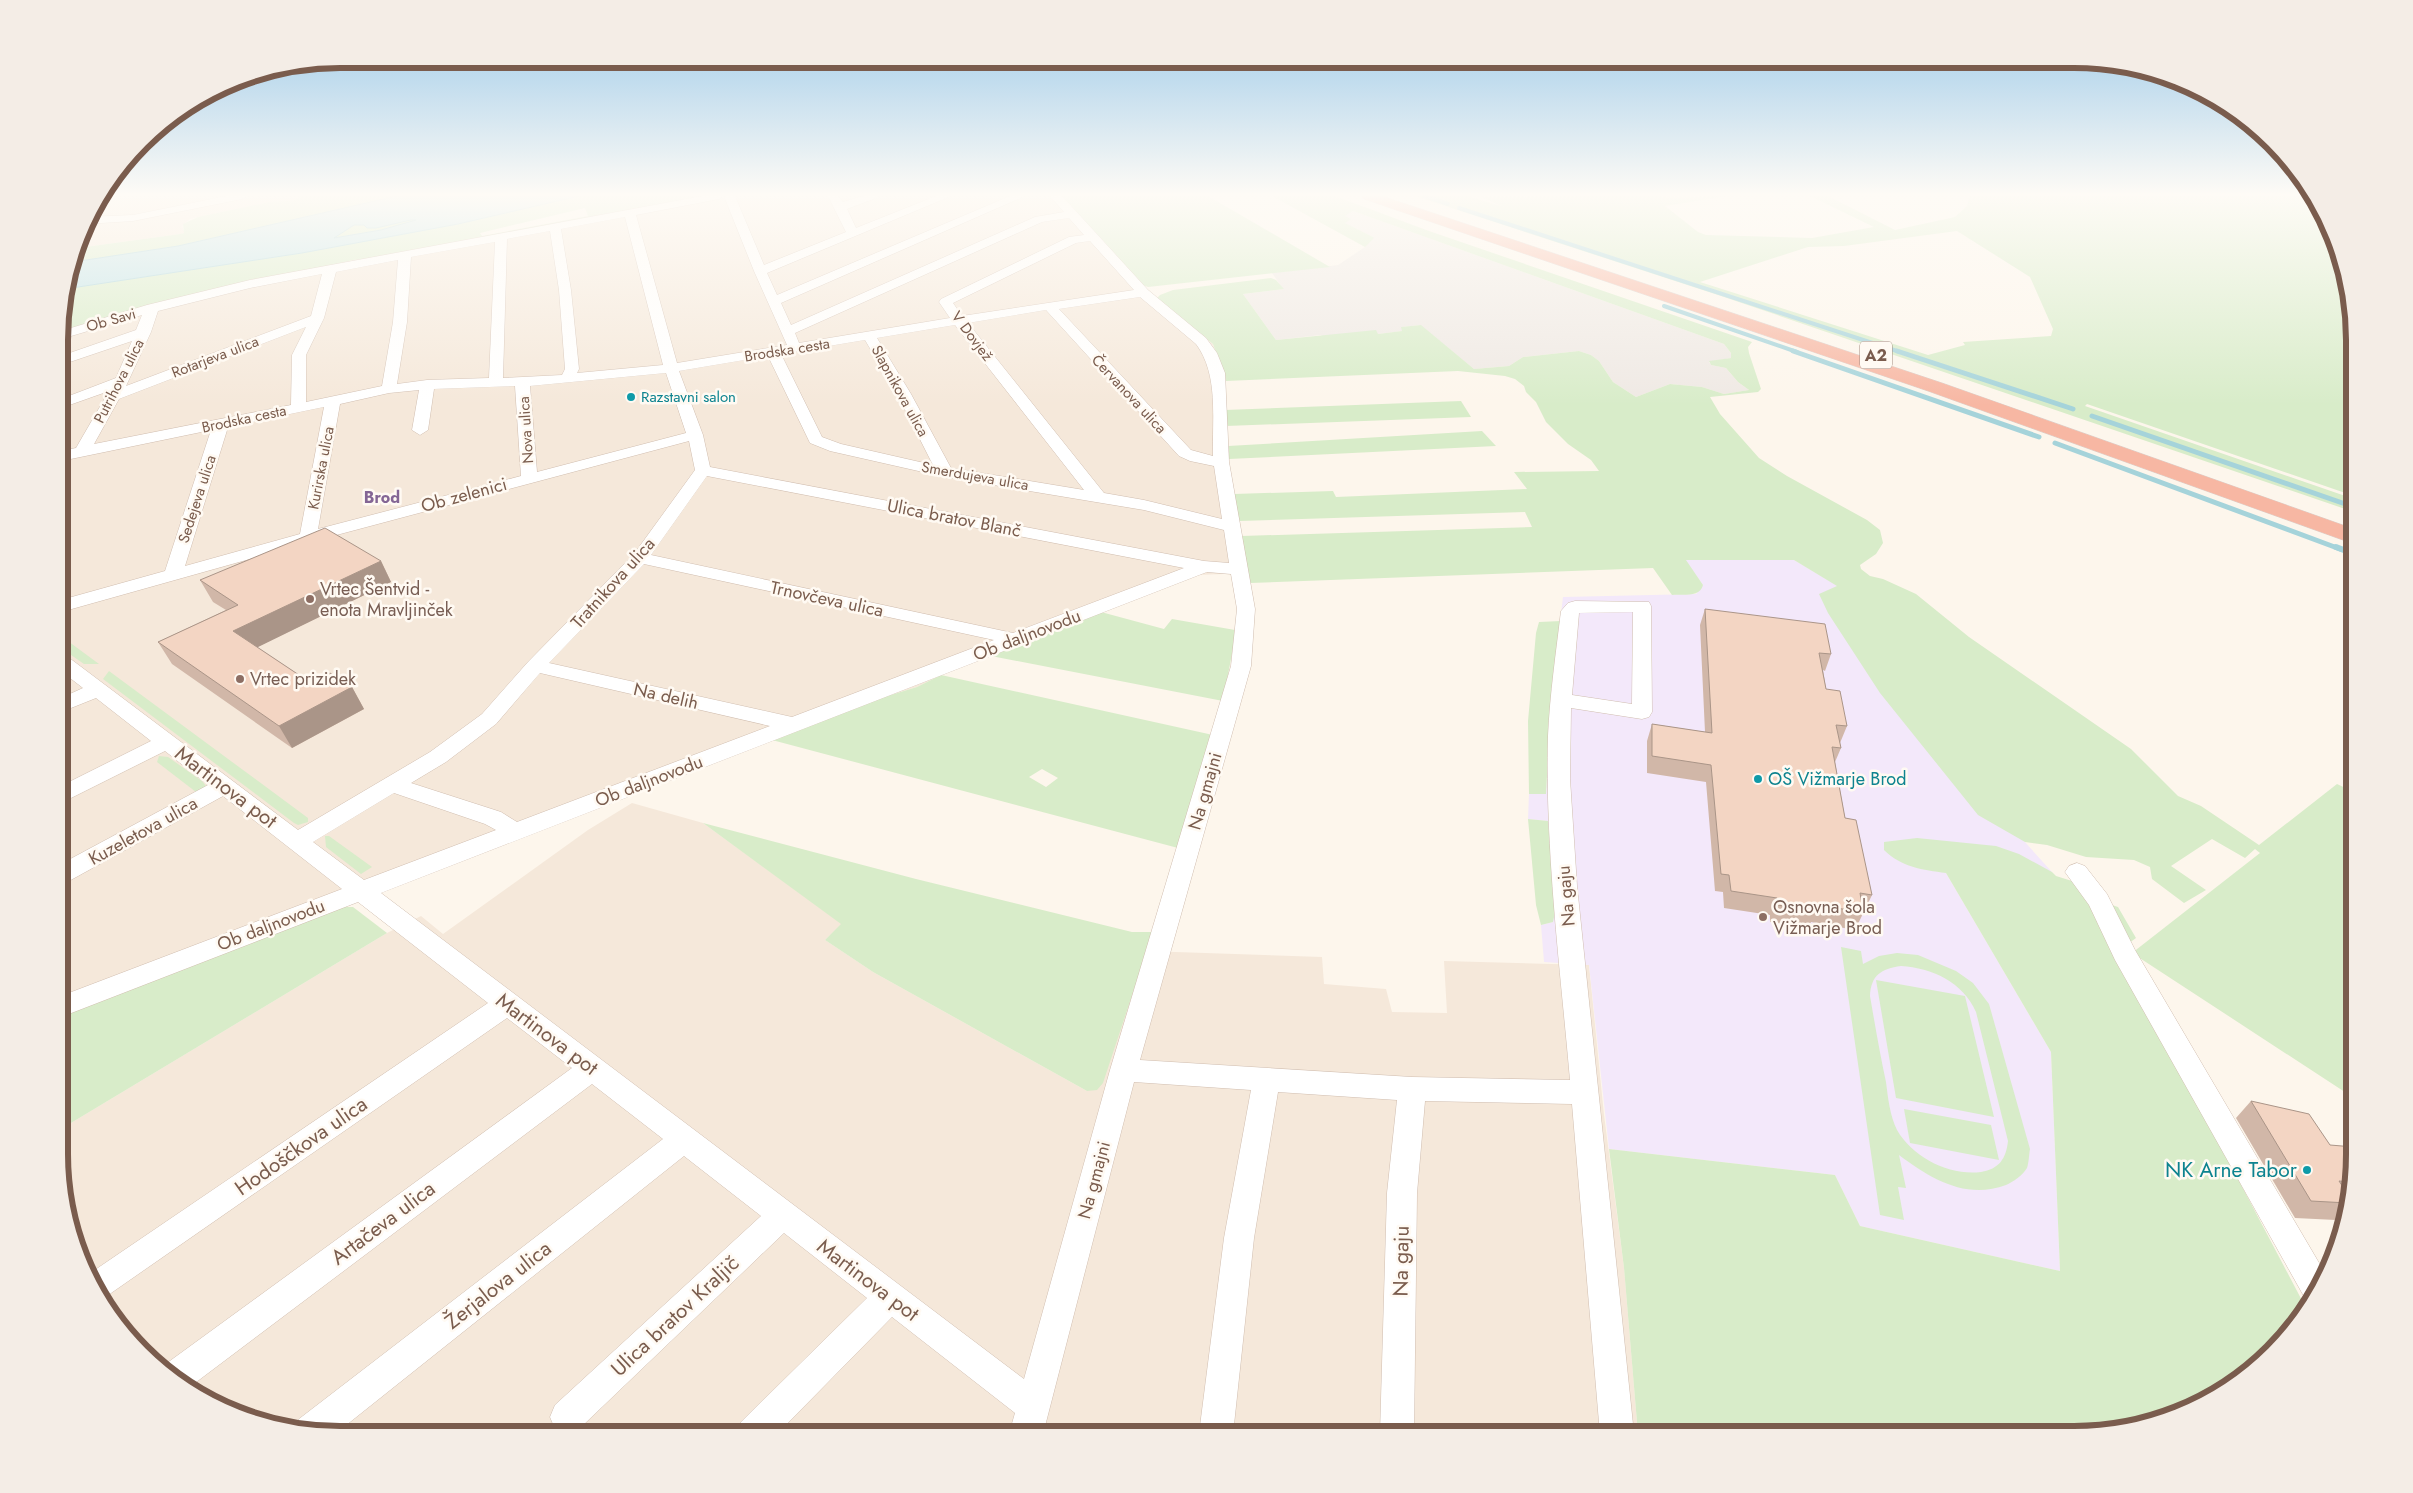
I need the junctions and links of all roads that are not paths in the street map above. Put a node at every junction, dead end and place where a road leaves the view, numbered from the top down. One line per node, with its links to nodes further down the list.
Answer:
1 (348, 266): 14 (street, Ob Savi)
2 (404, 266): 35 (street)
3 (500, 266): 32 (street, Nova ulica)
4 (561, 266): 30 (street)
5 (643, 266): 29 (street)
6 (758, 266): 15 (street)
7 (773, 266): 15 (street)
8 (856, 266): 17 (street)
9 (936, 266): 23 (street)
10 (1020, 266): 21 (street, V Dovjež)
11 (1119, 266): 16 (street, Na gmajni)
12 (1575, 266): 52 (highway, A2)
13 (1607, 266): 50 (highway, A2)
14 (330, 269): 19 (street, Ob Savi); 20 (street)
15 (760, 271): 17 (street)
16 (1143, 293): 18 (street, Brodska cesta); 45 (street, Na gmajni)
17 (774, 301): 23 (street)
18 (1049, 306): 21 (street, Brodska cesta); 45 (street, Červanova ulica)
19 (152, 308): 22 (street, Putrihova ulica); 24 (street, Ob Savi)
20 (317, 318): 36 (street, Rotarjeva ulica); 39 (street)
21 (958, 320): 25 (street, Brodska cesta); 49 (street, V Dovjež)
22 (144, 332): 28 (street); 31 (street, Putrihova ulica)
23 (787, 332): 26 (street)
24 (68, 333)
25 (869, 336): 26 (street, Brodska cesta); 47 (street, Slapnikova ulica)
26 (796, 349): 27 (street, Brodska cesta)
27 (773, 353): 29 (street, Brodska cesta); 47 (street, Smerdujeva ulica)
28 (68, 359)
29 (671, 368): 30 (street, Brodska cesta); 42 (street)
30 (568, 378): 33 (street, Brodska cesta)
31 (122, 381): 36 (street, Putrihova ulica); 38 (street)
32 (496, 381): 33 (street, Brodska cesta); 34 (street, Brodska cesta)
33 (522, 382): 48 (street, Nova ulica)
34 (427, 384): 35 (street, Brodska cesta); 41 (street)
35 (389, 389): 37 (street, Brodska cesta)
36 (114, 396): 43 (street, Putrihova ulica)
37 (333, 400): 39 (street, Brodska cesta); 53 (street, Kurirska ulica)
38 (68, 401)
39 (298, 408): 40 (street, Brodska cesta)
40 (221, 424): 43 (street, Brodska cesta); 57 (street, Sedejeva ulica)
41 (420, 430)
42 (695, 435): 46 (street); 48 (street, Ob zelenici)
43 (82, 452): 44 (street, Brodska cesta)
44 (68, 455)
45 (1221, 462): 51 (street, Na gmajni)
46 (703, 470): 54 (street, Tratnikova ulica); 55 (street, Ulica bratov Blanč)
47 (945, 472): 49 (street, Smerdujeva ulica)
48 (529, 478): 53 (street, Ob zelenici)
49 (1098, 498): 51 (street, Smerdujeva ulica)
50 (2346, 518)
51 (1232, 527): 56 (street, Na gmajni)
52 (2346, 534)
53 (308, 537): 57 (street, Ob zelenici)
54 (640, 558): 59 (street, Trnovčeva ulica); 61 (street, Tratnikova ulica)
55 (1205, 566): 56 (street, Ob daljnovodu); 59 (street, Ob daljnovodu)
56 (1239, 569): 78 (street, Na gmajni)
57 (173, 574): 58 (street, Ob zelenici)
58 (68, 604)
59 (1014, 639): 65 (street, Ob daljnovodu)
60 (68, 666): 62 (street, Martinova pot)
61 (535, 666): 65 (street, Na delih); 67 (street, Tratnikova ulica)
62 (97, 689): 64 (street); 66 (street, Martinova pot)
63 (1562, 700): 63 (street, Na gaju); 81 (street, Na gaju)
64 (68, 703)
65 (796, 725): 70 (street, Ob daljnovodu)
66 (166, 742): 68 (street, Martinova pot); 69 (street)
67 (390, 784): 70 (street); 71 (street, Tratnikova ulica)
68 (224, 786): 71 (street, Martinova pot); 72 (street, Kuzeletova ulica)
69 (68, 791)
70 (514, 831): 74 (street, Ob daljnovodu)
71 (296, 842): 74 (street, Martinova pot)
72 (68, 871)
73 (2077, 872): 84 (street)
74 (360, 891): 75 (street, Ob daljnovodu); 76 (street, Martinova pot)
75 (68, 1004)
76 (507, 1004): 77 (street, Martinova pot); 85 (street, Hodoščkova ulica)
77 (592, 1068): 82 (street, Martinova pot); 87 (street, Artačeva ulica)
78 (1124, 1070): 79 (street); 89 (street, Na gmajni)
79 (1266, 1080): 80 (street); 92 (street)
80 (1412, 1089): 81 (street); 93 (street, Na gaju)
81 (1584, 1092): 94 (street, Na gaju)
82 (684, 1139): 83 (street, Martinova pot); 90 (street, Žerjalova ulica)
83 (783, 1215): 86 (street, Martinova pot); 88 (street, Ulica bratov Kraljič)
84 (2313, 1282)
85 (101, 1284)
86 (890, 1297): 89 (street, Martinova pot); 91 (street)
87 (180, 1374)
88 (567, 1417)
89 (1030, 1420)
90 (318, 1425)
91 (761, 1426)
92 (1217, 1426)
93 (1397, 1426)
94 (1616, 1426)

